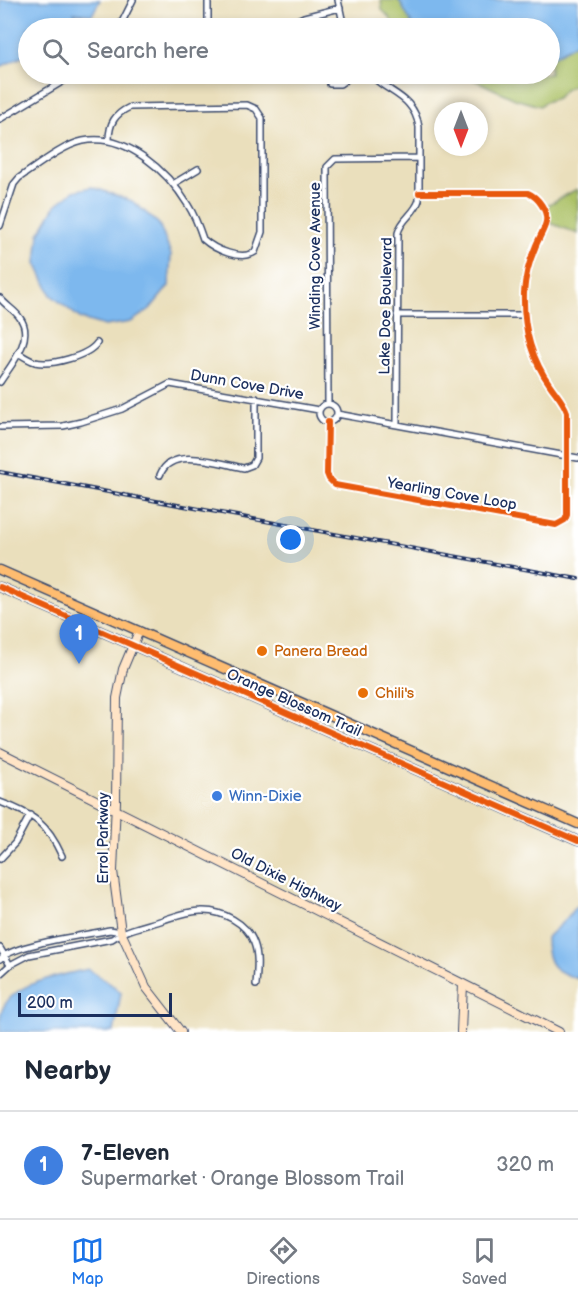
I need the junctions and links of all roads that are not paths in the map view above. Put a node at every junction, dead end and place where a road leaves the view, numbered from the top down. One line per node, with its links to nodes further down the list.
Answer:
1 (133, 0): 5 (street)
2 (208, 0): 6 (street)
3 (338, 0): 4 (street)
4 (340, 8): 7 (street); 8 (street)
5 (125, 18)
6 (208, 18)
7 (302, 18)
8 (342, 18)
9 (58, 84): 13 (street)
10 (330, 84): 11 (street)
11 (340, 84)
12 (383, 84): 15 (street, Lake Doe Boulevard)
13 (0, 119)
14 (109, 140): 17 (street); 17 (street); 19 (street)
15 (419, 159): 18 (street, Lake Doe Boulevard); 27 (street, Winding Cove Avenue)
16 (198, 169): 17 (street)
17 (173, 184)
18 (419, 193): 21 (street, Lake Doe Boulevard); 22 (street)
19 (0, 226)
20 (0, 298): 24 (street)
21 (397, 315): 22 (street); 31 (street, Lake Doe Boulevard)
22 (525, 315): 33 (street)
23 (97, 343): 24 (street)
24 (18, 353): 25 (street)
25 (0, 382)
26 (256, 398): 28 (street, Dunn Cove Drive); 32 (street, Dunn Cove Drive); 35 (street)
27 (328, 404): 28 (street); 29 (street)
28 (320, 410): 30 (street)
29 (337, 414): 30 (street); 31 (street)
30 (328, 422): 33 (street, Yearling Cove Loop)
31 (397, 424): 33 (street)
32 (0, 427)
33 (568, 456): 34 (street)
34 (578, 458)
35 (160, 476)
36 (0, 570): 38 (main road, Orange Blossom Trail)
37 (0, 576): 38 (main road)
38 (14, 576): 40 (main road, Orange Blossom Trail)
39 (0, 587): 41 (main road, Orange Blossom Trail)
40 (139, 631): 41 (street, Errol Parkway); 42 (main road, Orange Blossom Trail)
41 (133, 646): 43 (main road, Orange Blossom Trail); 48 (street, Errol Parkway)
42 (292, 699): 43 (main road); 44 (main road, Orange Blossom Trail)
43 (266, 704): 45 (main road, Orange Blossom Trail)
44 (316, 709): 45 (main road); 50 (main road, Orange Blossom Trail)
45 (291, 715): 51 (main road, Orange Blossom Trail)
46 (0, 752): 48 (street, Old Dixie Highway)
47 (0, 802): 49 (street)
48 (116, 811): 54 (street, Errol Parkway); 59 (street, Old Dixie Highway)
49 (30, 815): 52 (street); 53 (street)
50 (578, 824)
51 (578, 841)
52 (62, 856)
53 (0, 859)
54 (121, 932): 56 (street); 57 (street); 60 (street); 61 (street, Errol Parkway)
55 (0, 948): 56 (street)
56 (2, 957): 57 (street)
57 (10, 964): 58 (street)
58 (0, 974)
59 (463, 984): 62 (street); 63 (street, Old Dixie Highway)
60 (256, 985)
61 (181, 1032)
62 (461, 1032)
63 (559, 1032)

